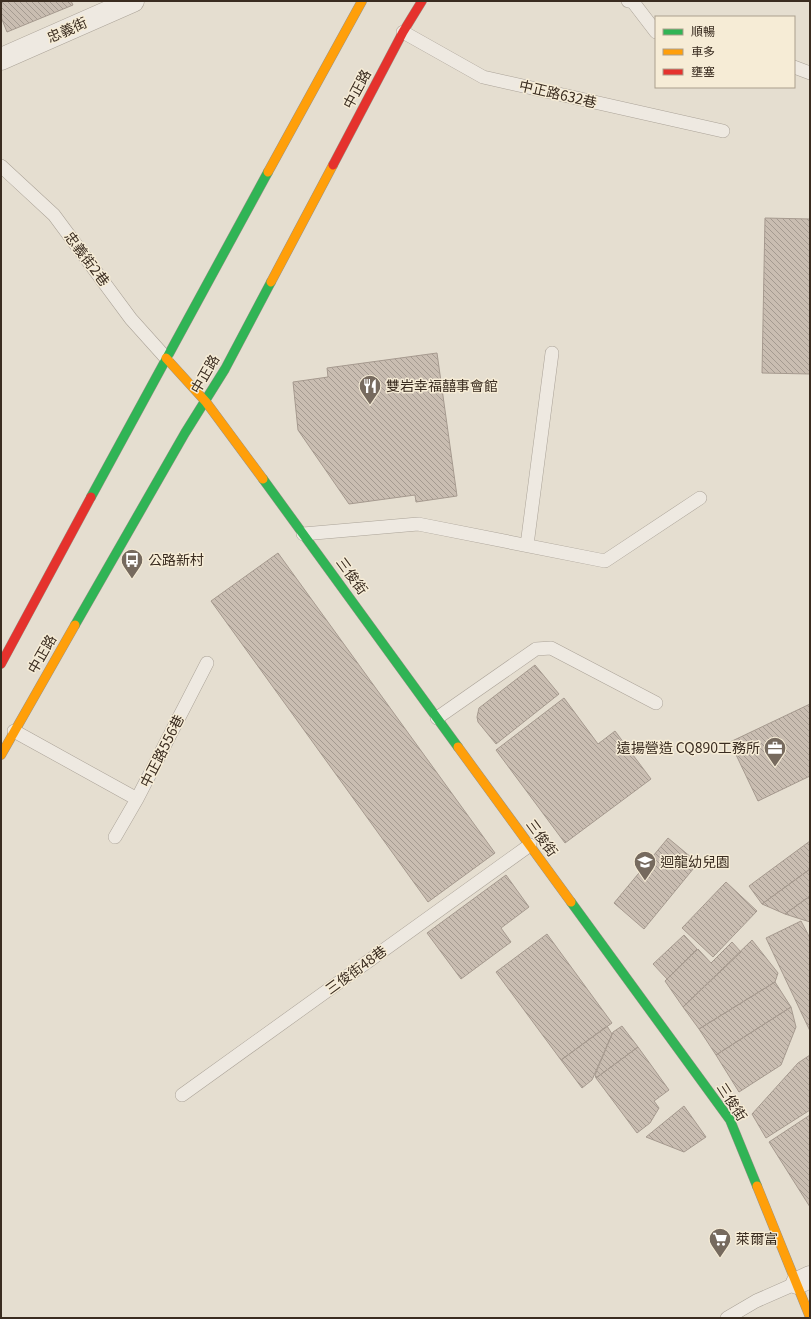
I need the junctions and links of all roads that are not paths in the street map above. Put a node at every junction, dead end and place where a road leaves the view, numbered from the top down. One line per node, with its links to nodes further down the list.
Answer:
1 (133, 1): 7 (street, 忠義街)
2 (362, 1): 13 (main road)
3 (422, 1): 6 (main road, 中正路)
4 (628, 1): 5 (lane)
5 (655, 31)
6 (403, 32): 10 (lane, 中正路632巷); 14 (main road, 中正路)
7 (1, 59)
8 (795, 67): 9 (lane)
9 (810, 73)
10 (723, 131)
11 (1, 166): 13 (lane, 忠義街2巷)
12 (552, 353): 17 (lane)
13 (166, 358): 14 (main road, 三俊街); 18 (main road)
14 (206, 402): 16 (main road, 三俊街); 22 (main road, 中正路)
15 (700, 498): 17 (lane)
16 (303, 534): 17 (lane); 21 (main road, 三俊街)
17 (526, 545)
18 (1, 664)
19 (207, 664): 24 (lane, 中正路556巷)
20 (656, 702): 21 (lane)
21 (437, 718): 26 (main road, 三俊街)
22 (14, 731): 23 (main road, 中正路); 24 (lane, 中正路556巷)
23 (1, 755)
24 (137, 799): 25 (lane)
25 (115, 837)
26 (530, 845): 27 (lane, 三俊街48巷); 28 (main road, 三俊街)
27 (182, 1095)
28 (804, 1280): 29 (main road, 三俊街); 30 (lane)
29 (810, 1317)
30 (727, 1318)

